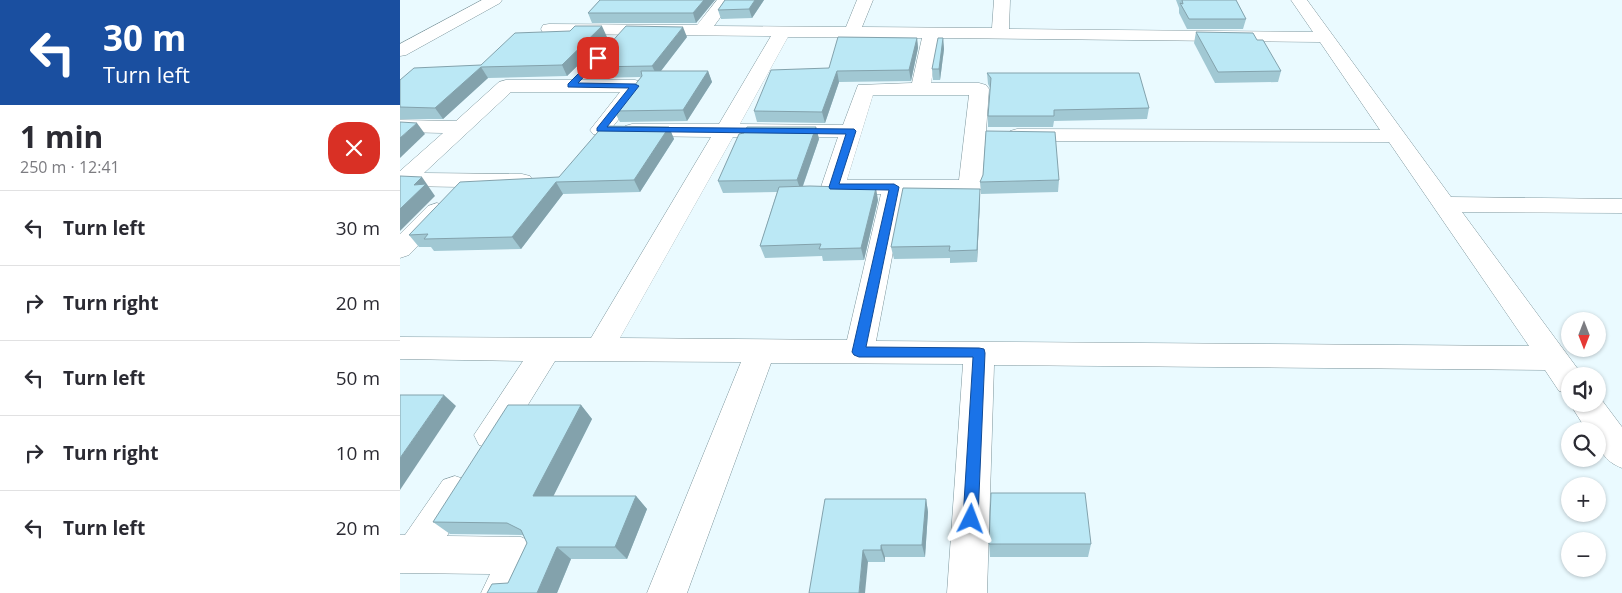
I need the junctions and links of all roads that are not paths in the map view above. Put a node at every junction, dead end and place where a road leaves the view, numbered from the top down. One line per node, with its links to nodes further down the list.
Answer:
1 (494, 0): 15 (street)
2 (725, 0): 8 (street)
3 (865, 0): 10 (street)
4 (1002, 0): 12 (street)
5 (1299, 0): 13 (street)
6 (549, 29): 7 (street)
7 (625, 30): 8 (street); 14 (street)
8 (702, 30): 9 (street)
9 (783, 31): 10 (street); 19 (street)
10 (852, 32): 11 (street)
11 (932, 33): 12 (street); 16 (street)
12 (1000, 34): 13 (street)
13 (1325, 37): 22 (street)
14 (612, 44)
15 (400, 51)
16 (920, 89): 20 (street); 21 (street)
17 (400, 126): 18 (street)
18 (461, 127): 19 (street); 23 (street)
19 (726, 130): 20 (street); 31 (street)
20 (851, 131): 25 (street)
21 (975, 135): 22 (street); 25 (street)
22 (1396, 136): 26 (street)
23 (466, 181): 24 (street); 28 (street)
24 (540, 181)
25 (894, 187): 33 (street)
26 (1443, 204): 27 (street); 35 (street)
27 (1622, 206)
28 (400, 249)
29 (400, 348): 30 (street)
30 (547, 349): 31 (street); 39 (street)
31 (599, 350): 32 (street)
32 (760, 351): 33 (street); 41 (street)
33 (859, 352): 34 (street)
34 (979, 353): 35 (street); 42 (street)
35 (1552, 358): 36 (street)
36 (1561, 370)
37 (1592, 412): 38 (street)
38 (1622, 452)
39 (407, 554): 40 (street)
40 (501, 593)
41 (667, 593)
42 (967, 593)

